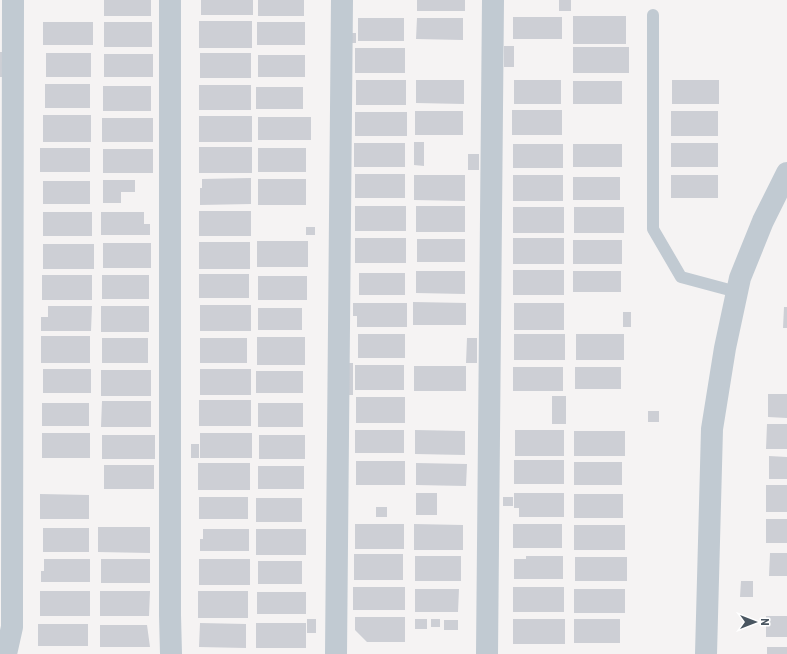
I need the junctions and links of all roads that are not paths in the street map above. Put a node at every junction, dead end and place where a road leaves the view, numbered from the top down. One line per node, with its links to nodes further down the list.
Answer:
1 (13, 0): 8 (street)
2 (170, 0): 9 (street)
3 (342, 0): 10 (street)
4 (493, 0): 11 (street)
5 (654, 15): 7 (lane)
6 (787, 173): 7 (street)
7 (737, 292): 12 (street)
8 (6, 654)
9 (171, 654)
10 (336, 654)
11 (487, 654)
12 (706, 654)

